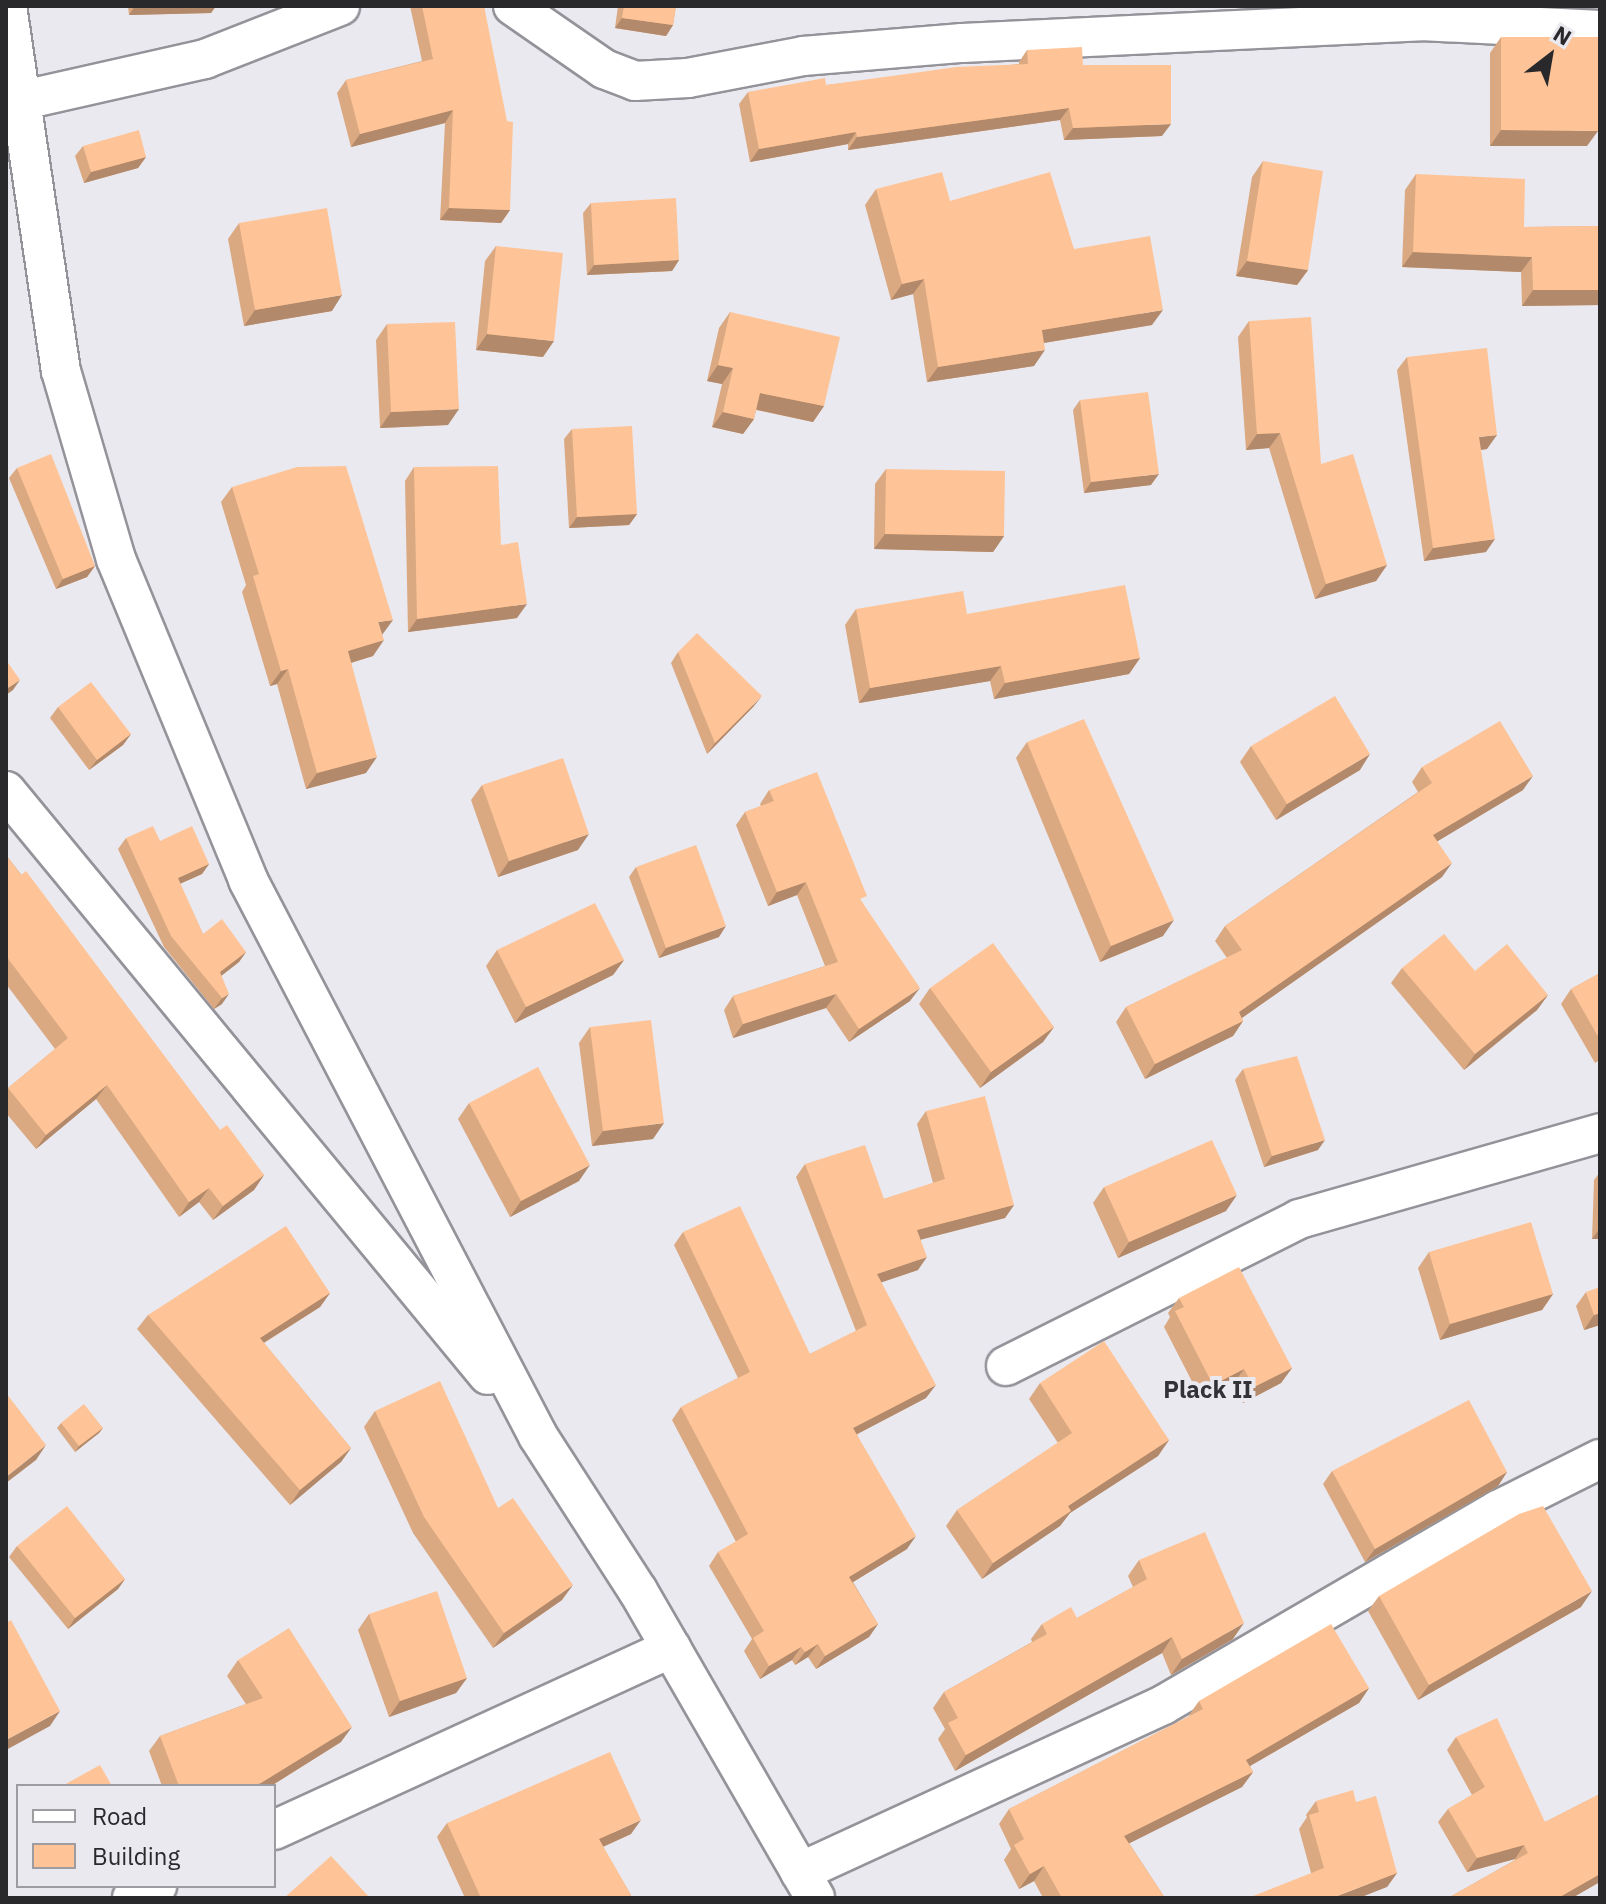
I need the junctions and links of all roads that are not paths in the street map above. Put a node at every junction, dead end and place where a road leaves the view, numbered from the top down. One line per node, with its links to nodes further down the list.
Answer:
1 (7, 6): 5 (street)
2 (340, 6): 5 (street)
3 (513, 6): 4 (street)
4 (1600, 30)
5 (19, 101): 9 (street)
6 (6, 791): 9 (street)
7 (1600, 1133): 8 (street)
8 (1006, 1366)
9 (538, 1436): 11 (street)
10 (1600, 1459): 13 (street)
11 (671, 1648): 12 (street); 13 (street)
12 (276, 1829)
13 (808, 1885)
14 (153, 1888): 15 (street)
15 (132, 1898)

